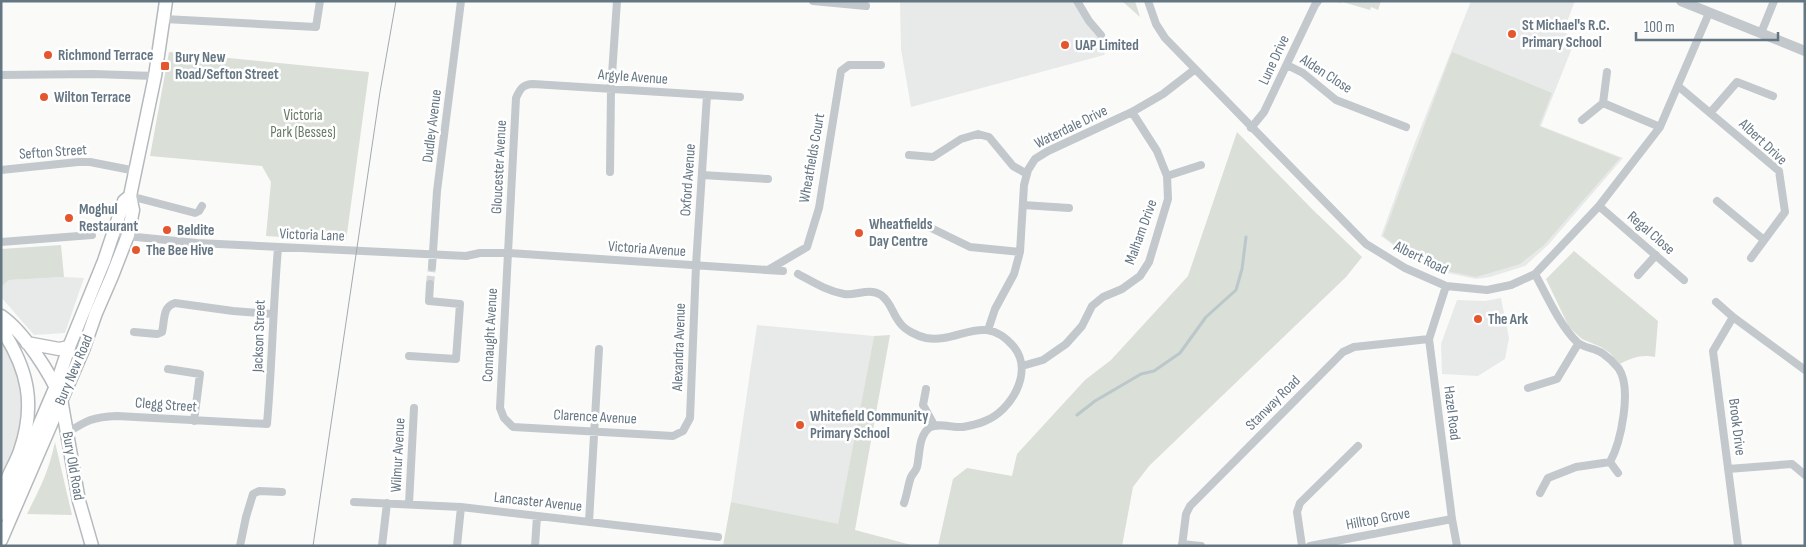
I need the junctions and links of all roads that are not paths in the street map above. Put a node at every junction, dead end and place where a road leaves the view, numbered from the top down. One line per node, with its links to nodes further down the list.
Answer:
1 (166, 1): 13 (main road, Bury New Road)
2 (320, 1): 13 (street)
3 (461, 1): 64 (street, Dudley Avenue)
4 (617, 1): 25 (street)
5 (813, 1): 11 (street)
6 (1077, 1): 15 (street)
7 (1148, 1): 19 (street, Albert Road)
8 (1318, 1): 18 (street, Lune Drive)
9 (1681, 1): 12 (street)
10 (1774, 1): 14 (street)
11 (866, 6)
12 (1709, 13): 14 (street); 24 (street, Albert Road)
13 (164, 19): 22 (main road, Bury New Road)
14 (1761, 33): 16 (street)
15 (1101, 35)
16 (1805, 51)
17 (881, 65): 69 (street, Wheatfields Court)
18 (1286, 65): 33 (street, Alden Close); 35 (street, Lune Drive)
19 (1194, 70): 30 (street, Waterdale Drive); 35 (street, Albert Road)
20 (1607, 72): 29 (street)
21 (1, 76): 22 (street)
22 (155, 76): 41 (main road, Bury New Road)
23 (524, 85): 25 (street, Argyle Avenue); 63 (street, Gloucester Avenue)
24 (1678, 86): 31 (street, Albert Drive); 34 (street, Albert Road)
25 (611, 89): 26 (street, Argyle Avenue); 42 (street)
26 (707, 96): 28 (street, Argyle Avenue); 43 (street, Oxford Avenue)
27 (1773, 96): 31 (street)
28 (740, 97)
29 (1603, 104): 32 (street); 34 (street)
30 (1132, 112): 44 (street, Waterdale Drive); 45 (street, Malham Drive)
31 (1710, 113): 58 (street, Albert Drive)
32 (1582, 120)
33 (1406, 126)
34 (1660, 127): 51 (street, Albert Road)
35 (1251, 128): 76 (street, Albert Road)
36 (909, 155): 37 (street)
37 (920, 156): 38 (street); 44 (street)
38 (920, 165)
39 (1201, 165): 45 (street)
40 (1, 170): 41 (street, Sefton Street)
41 (136, 171): 47 (main road, Bury New Road)
42 (610, 172)
43 (702, 174): 46 (street); 67 (street, Oxford Avenue)
44 (1027, 174): 49 (street, Waterdale Drive)
45 (1167, 176): 90 (street, Malham Drive)
46 (768, 179)
47 (130, 196): 50 (street); 54 (main road, Bury New Road); 56 (main road, Bury New Road)
48 (1717, 201): 58 (street)
49 (1023, 205): 52 (street); 62 (street, Waterdale Drive)
50 (202, 206)
51 (1599, 206): 65 (street, Regal Close); 72 (street, Albert Road)
52 (1069, 208)
53 (929, 228): 62 (street)
54 (115, 232): 56 (street, Victoria Lane); 87 (main road, Bury New Road)
55 (92, 235): 57 (street)
56 (128, 235): 61 (street, Victoria Lane); 96 (main road, Bury New Road)
57 (79, 236): 59 (street); 60 (street)
58 (1764, 240): 66 (street, Albert Drive)
59 (1, 242)
60 (80, 246)
61 (278, 248): 64 (street, Victoria Lane); 78 (street, Jackson Street)
62 (1020, 252): 82 (street, Waterdale Drive)
63 (509, 253): 64 (street, Victoria Lane); 67 (street, Victoria Avenue); 98 (street, Connaught Avenue)
64 (432, 254): 68 (street, Dudley Avenue)
65 (1656, 255): 73 (street); 74 (street, Regal Close)
66 (1751, 258)
67 (696, 265): 69 (street, Victoria Avenue); 102 (street, Alexandra Avenue)
68 (432, 267)
69 (768, 270): 70 (street, Victoria Avenue)
70 (783, 271)
71 (798, 274): 82 (street)
72 (1535, 274): 76 (street, Albert Road); 86 (street)
73 (1638, 275)
74 (1684, 280)
75 (430, 284): 89 (street)
76 (1446, 286): 84 (street, Hazel Road)
77 (1716, 302): 80 (street)
78 (272, 314): 83 (street); 100 (street, Jackson Street)
79 (1, 316): 85 (main road, Bury Old Road)
80 (1732, 317): 92 (street); 107 (street, Brook Drive)
81 (1, 328): 119 (main road)
82 (988, 330): 90 (street)
83 (134, 332)
84 (1429, 339): 121 (street, Hazel Road); 125 (street, Stanway Road)
85 (27, 343): 87 (main road); 93 (main road, Bury Old Road)
86 (1578, 344): 95 (street); 106 (street)
87 (69, 347): 93 (main road, Bury New Road)
88 (599, 348): 103 (street)
89 (409, 356)
90 (1022, 366): 101 (street)
91 (168, 370): 99 (street)
92 (1805, 370)
93 (56, 386): 96 (main road, Bury Old Road); 119 (main road, Bury New Road)
94 (926, 388): 101 (street)
95 (1528, 388)
96 (61, 399): 104 (main road, Bury Old Road); 124 (main road, Bury New Road)
97 (414, 408): 117 (street, Wilmur Avenue)
98 (504, 418): 103 (street, Clarence Avenue)
99 (194, 421): 100 (street, Clegg Street); 104 (street, Clegg Street)
100 (267, 424)
101 (934, 425): 116 (street)
102 (685, 428): 103 (street, Clarence Avenue)
103 (593, 430): 122 (street)
104 (67, 434): 126 (main road, Bury Old Road)
105 (1358, 446): 132 (street)
106 (1610, 462): 109 (street); 111 (street)
107 (1728, 469): 110 (street); 135 (street, Brook Drive)
108 (1540, 472): 111 (street)
109 (1618, 473)
110 (1805, 475)
111 (1548, 478): 113 (street)
112 (282, 492): 127 (street)
113 (1540, 493)
114 (354, 502): 115 (street, Lancaster Avenue)
115 (387, 503): 117 (street, Lancaster Avenue); 128 (street)
116 (904, 503)
117 (409, 504): 118 (street, Lancaster Avenue)
118 (461, 507): 120 (street, Lancaster Avenue); 129 (street)
119 (3, 510)
120 (537, 516): 122 (street, Lancaster Avenue); 130 (street)
121 (1452, 519): 133 (street, Hilltop Grove); 134 (street, Hazel Road)
122 (589, 522): 123 (street, Lancaster Avenue)
123 (718, 537)
124 (1, 540)
125 (1182, 545): 131 (street)
126 (92, 546)
127 (240, 546)
128 (382, 546)
129 (457, 546)
130 (535, 546)
131 (1201, 546)
132 (1302, 546)
133 (1310, 546)
134 (1457, 546)
135 (1738, 546)

